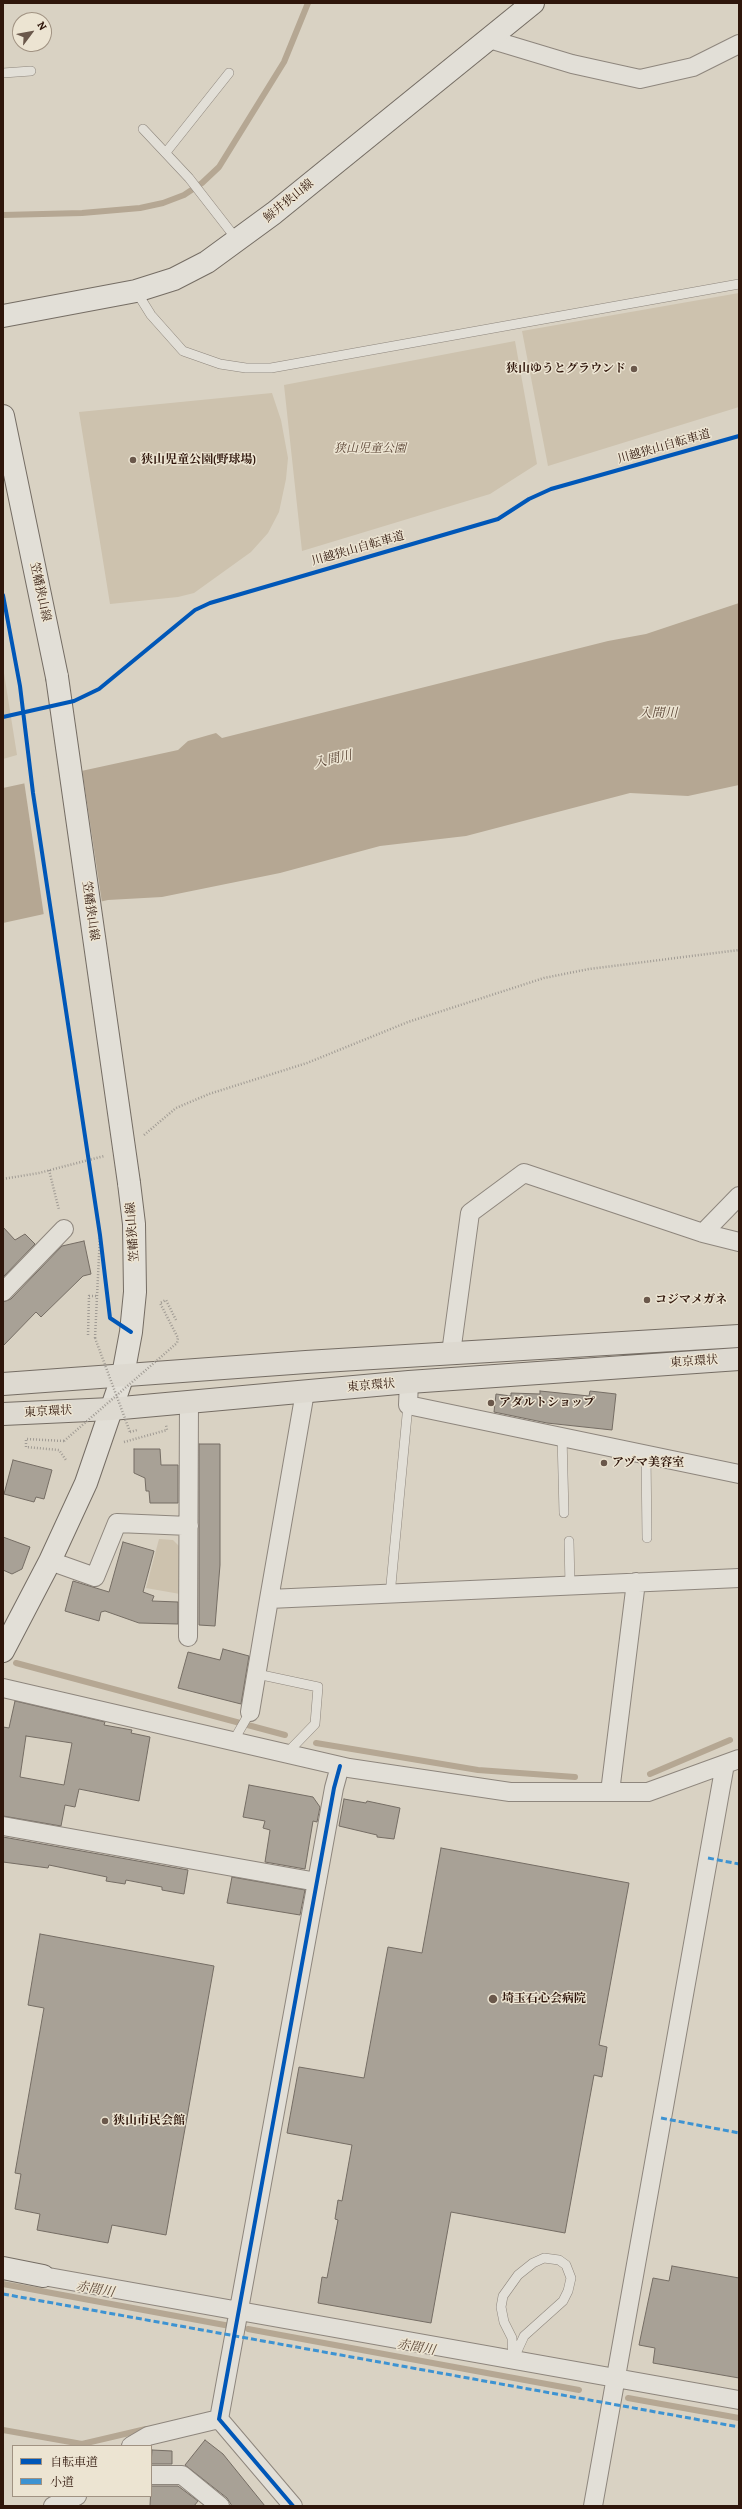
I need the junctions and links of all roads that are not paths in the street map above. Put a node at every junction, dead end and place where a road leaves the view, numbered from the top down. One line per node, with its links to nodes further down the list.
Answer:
1 (533, 3): 2 (main road, 鯨井狭山線)
2 (489, 39): 3 (street); 9 (main road, 鯨井狭山線)
3 (739, 44)
4 (31, 71): 6 (lane)
5 (229, 73): 8 (lane)
6 (3, 74)
7 (143, 128): 8 (lane)
8 (167, 151): 9 (lane)
9 (238, 241): 11 (main road, 鯨井狭山線)
10 (739, 284): 11 (lane)
11 (136, 291): 12 (main road, 鯨井狭山線)
12 (3, 316)
13 (3, 416): 25 (main road, 笠幡狭山線, bridge)
14 (739, 1196): 16 (street)
15 (64, 1229): 18 (street)
16 (703, 1233): 17 (street); 20 (street)
17 (739, 1242)
18 (3, 1292)
19 (739, 1336): 20 (highway, 東京環状)
20 (451, 1353): 25 (highway, 東京環状)
21 (739, 1359): 22 (highway, 東京環状)
22 (409, 1382): 24 (highway, 東京環状); 27 (street)
23 (3, 1384): 25 (highway, 東京環状)
24 (305, 1392): 26 (highway, 東京環状); 41 (street)
25 (117, 1393): 26 (highway, 東京環状); 28 (highway, 東京環状); 36 (main road, 笠幡狭山線)
26 (189, 1401): 33 (street)
27 (408, 1405): 29 (street); 40 (lane)
28 (3, 1414)
29 (562, 1436): 30 (street); 32 (lane)
30 (646, 1454): 31 (street); 34 (lane)
31 (739, 1474)
32 (564, 1513)
33 (189, 1526): 36 (street); 42 (street)
34 (647, 1538)
35 (569, 1542): 39 (lane)
36 (50, 1561): 43 (main road, 笠幡狭山線)
37 (739, 1578): 38 (street)
38 (636, 1582): 39 (street); 51 (street)
39 (570, 1586): 40 (street)
40 (390, 1595): 41 (street)
41 (270, 1600): 44 (street)
42 (188, 1637)
43 (3, 1651)
44 (257, 1674): 46 (street); 48 (lane)
45 (3, 1688): 47 (street)
46 (250, 1712): 47 (lane)
47 (234, 1740): 48 (street)
48 (287, 1753): 50 (street)
49 (732, 1762): 51 (street); 58 (street)
50 (340, 1766): 51 (street); 53 (street)
51 (610, 1792)
52 (3, 1826): 53 (street)
53 (317, 1882): 56 (street)
54 (3, 2268): 55 (main road)
55 (43, 2276): 56 (street)
56 (240, 2311): 57 (street); 60 (street)
57 (513, 2360): 57 (lane); 58 (street)
58 (616, 2378): 59 (street); 67 (street)
59 (739, 2400)
60 (219, 2419): 61 (street); 66 (street)
61 (133, 2445)
62 (152, 2475): 65 (street)
63 (74, 2497): 64 (street)
64 (53, 2506)
65 (220, 2506)
66 (293, 2506)
67 (593, 2506)

